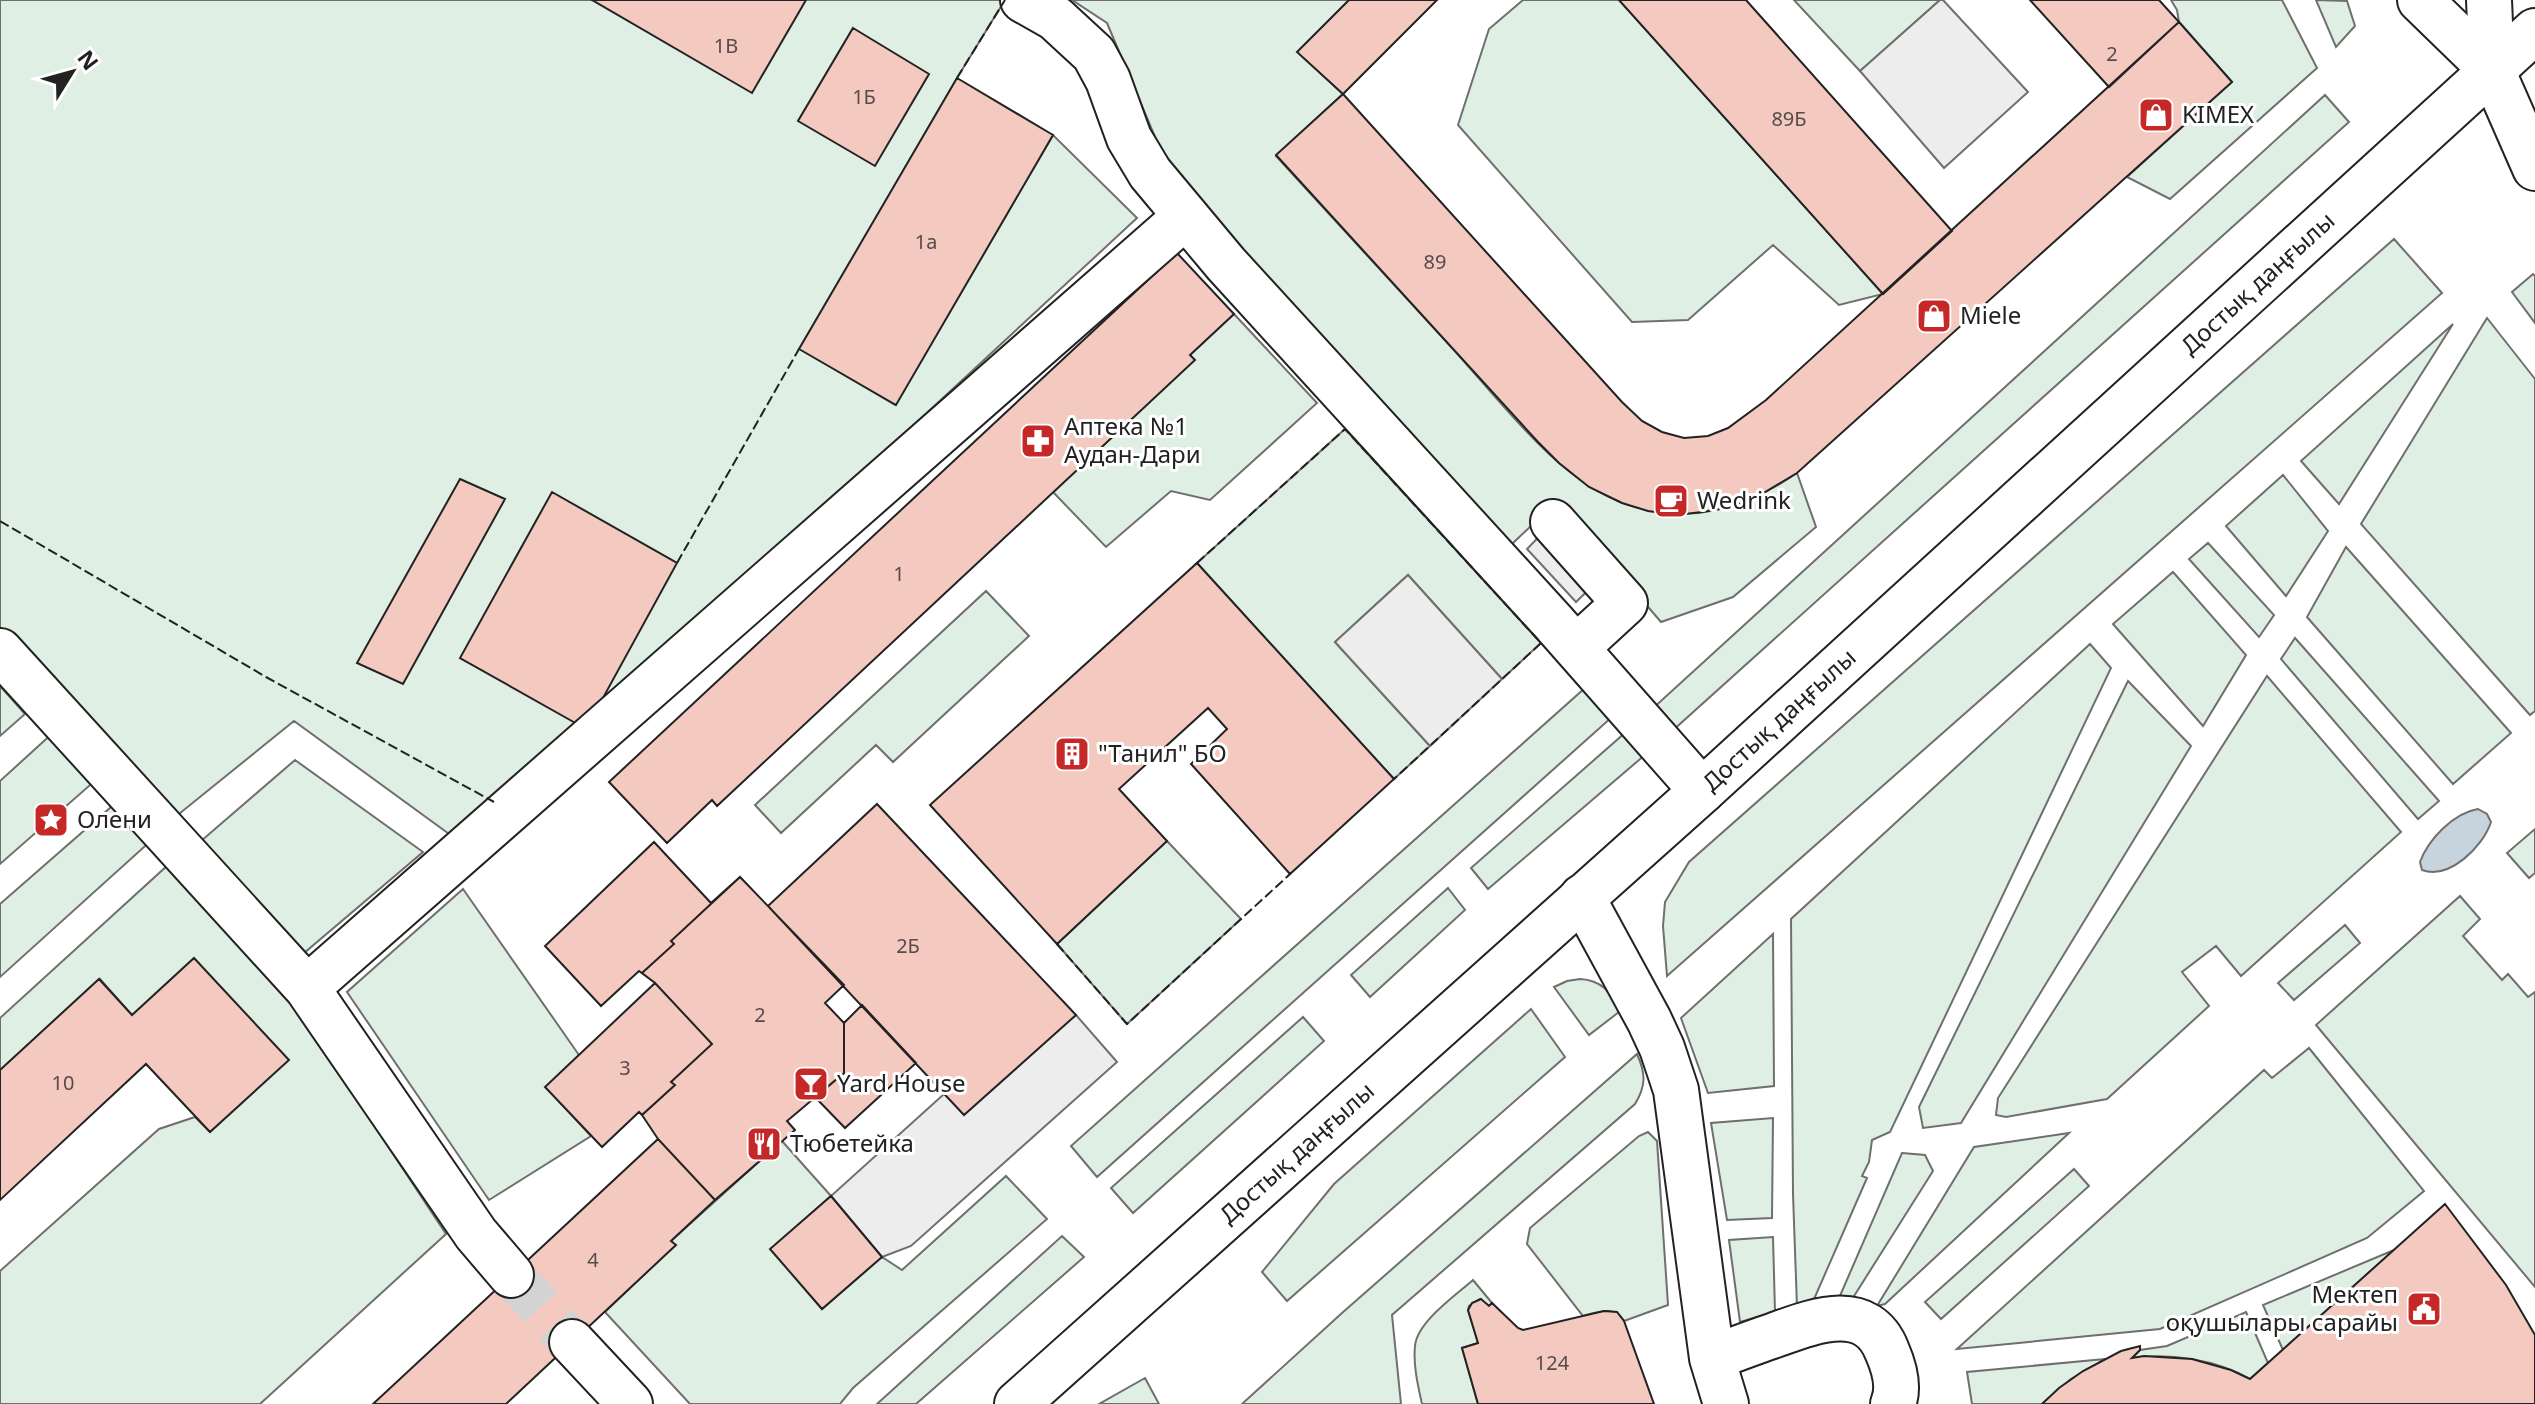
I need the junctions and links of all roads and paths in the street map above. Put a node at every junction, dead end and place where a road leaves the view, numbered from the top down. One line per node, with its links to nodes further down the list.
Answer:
1 (1023, 0): 7 (main road)
2 (2420, 0): 5 (main road)
3 (2489, 0): 5 (main road)
4 (2535, 31): 5 (main road, Достық даңғылы)
5 (2492, 70): 6 (main road); 11 (main road, Достық даңғылы)
6 (2535, 168)
7 (1186, 216): 9 (main road); 13 (main road)
8 (1553, 522): 9 (main road)
9 (1576, 648): 11 (main road)
10 (0, 651): 13 (main road)
11 (1702, 791): 12 (main road, Достық даңғылы)
12 (1582, 897): 16 (main road); 18 (main road, Достық даңғылы)
13 (307, 988): 14 (main road)
14 (511, 1275)
15 (572, 1342): 17 (main road)
16 (1712, 1358): 19 (main road); 20 (main road)
17 (630, 1404)
18 (1017, 1404)
19 (1726, 1404)
20 (1893, 1404)

